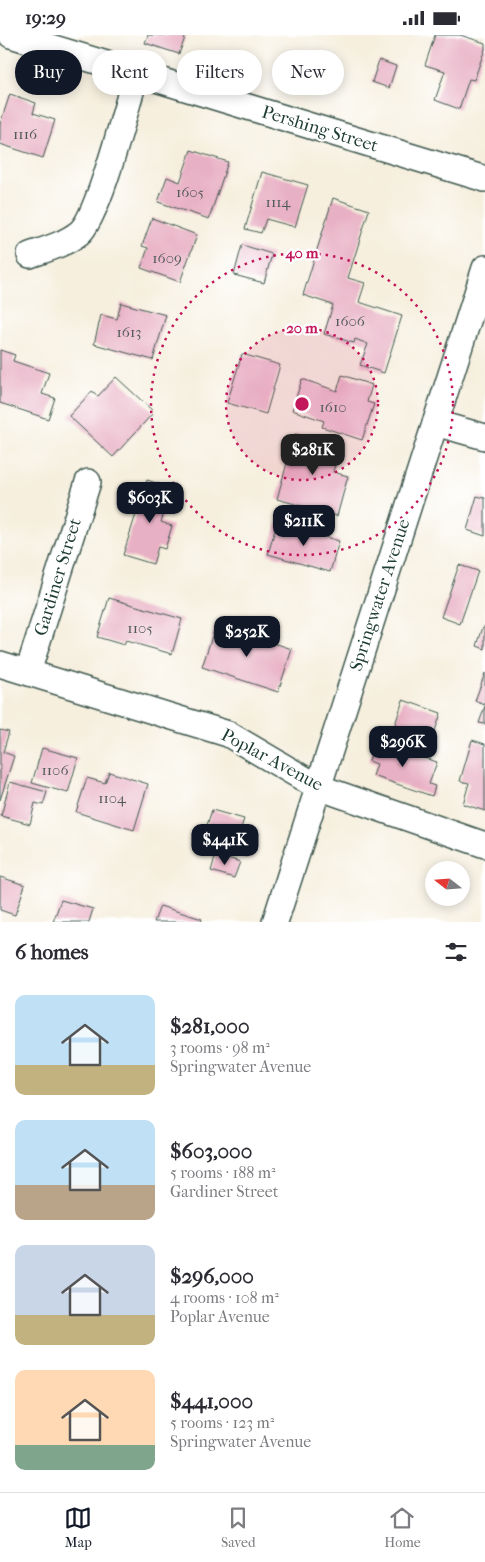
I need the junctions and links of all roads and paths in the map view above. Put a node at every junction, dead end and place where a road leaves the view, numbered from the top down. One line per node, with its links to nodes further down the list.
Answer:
1 (11, 35): 2 (street, Pershing Street)
2 (92, 60)
3 (167, 83): 5 (street, Pershing Street)
4 (130, 95): 6 (street)
5 (485, 179)
6 (30, 255)
7 (485, 268): 8 (street, Springwater Avenue)
8 (435, 423): 9 (street); 13 (street, Springwater Avenue)
9 (485, 437)
10 (88, 482): 12 (street, Gardiner Street)
11 (0, 664): 12 (street, Poplar Avenue)
12 (28, 672): 13 (street, Poplar Avenue)
13 (318, 787): 14 (street, Poplar Avenue); 15 (street, Springwater Avenue)
14 (485, 845)
15 (274, 922)

